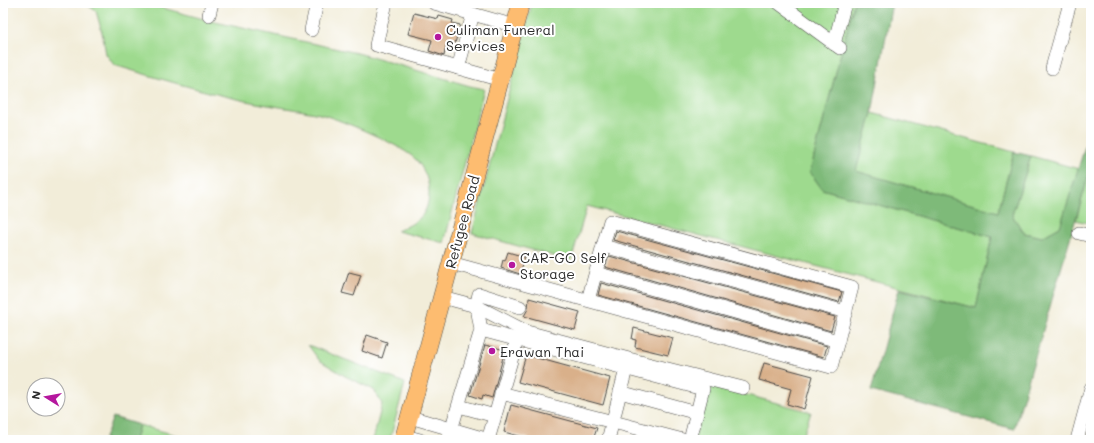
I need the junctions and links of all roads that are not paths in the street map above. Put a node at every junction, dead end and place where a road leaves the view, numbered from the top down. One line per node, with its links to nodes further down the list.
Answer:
1 (317, 3): 10 (street)
2 (386, 3): 11 (street)
3 (434, 3): 8 (street)
4 (522, 3): 9 (main road, Refugee Road)
5 (845, 3): 7 (street)
6 (1070, 3): 12 (street)
7 (787, 6)
8 (473, 14): 9 (street); 11 (street)
9 (515, 26): 13 (main road, Refugee Road)
10 (310, 30)
11 (458, 68): 13 (street)
12 (1052, 68)
13 (501, 80): 15 (main road, Refugee Road)
14 (603, 246): 16 (street); 21 (street); 21 (street)
15 (451, 263): 17 (main road, Refugee Road); 18 (street)
16 (596, 273): 18 (street); 24 (street)
17 (442, 297): 19 (street); 33 (main road, Refugee Road)
18 (588, 300): 24 (street)
19 (476, 306): 20 (street); 22 (street); 26 (street)
20 (520, 307)
21 (846, 312): 24 (street)
22 (481, 330): 23 (street); 30 (street)
23 (517, 340): 25 (street); 29 (street)
24 (838, 341)
25 (626, 369): 28 (street); 31 (street)
26 (743, 388)
27 (1091, 388): 41 (street)
28 (620, 392): 31 (street); 34 (street)
29 (501, 393): 32 (street); 34 (street)
30 (459, 406): 32 (street); 35 (street)
31 (697, 413): 40 (street)
32 (495, 416): 37 (street)
33 (410, 417): 35 (street); 36 (main road, Refugee Road)
34 (612, 422): 38 (street); 39 (street)
35 (450, 435): 37 (street)
36 (409, 439)
37 (488, 440)
38 (608, 440)
39 (683, 440)
40 (690, 440)
41 (1077, 440)

